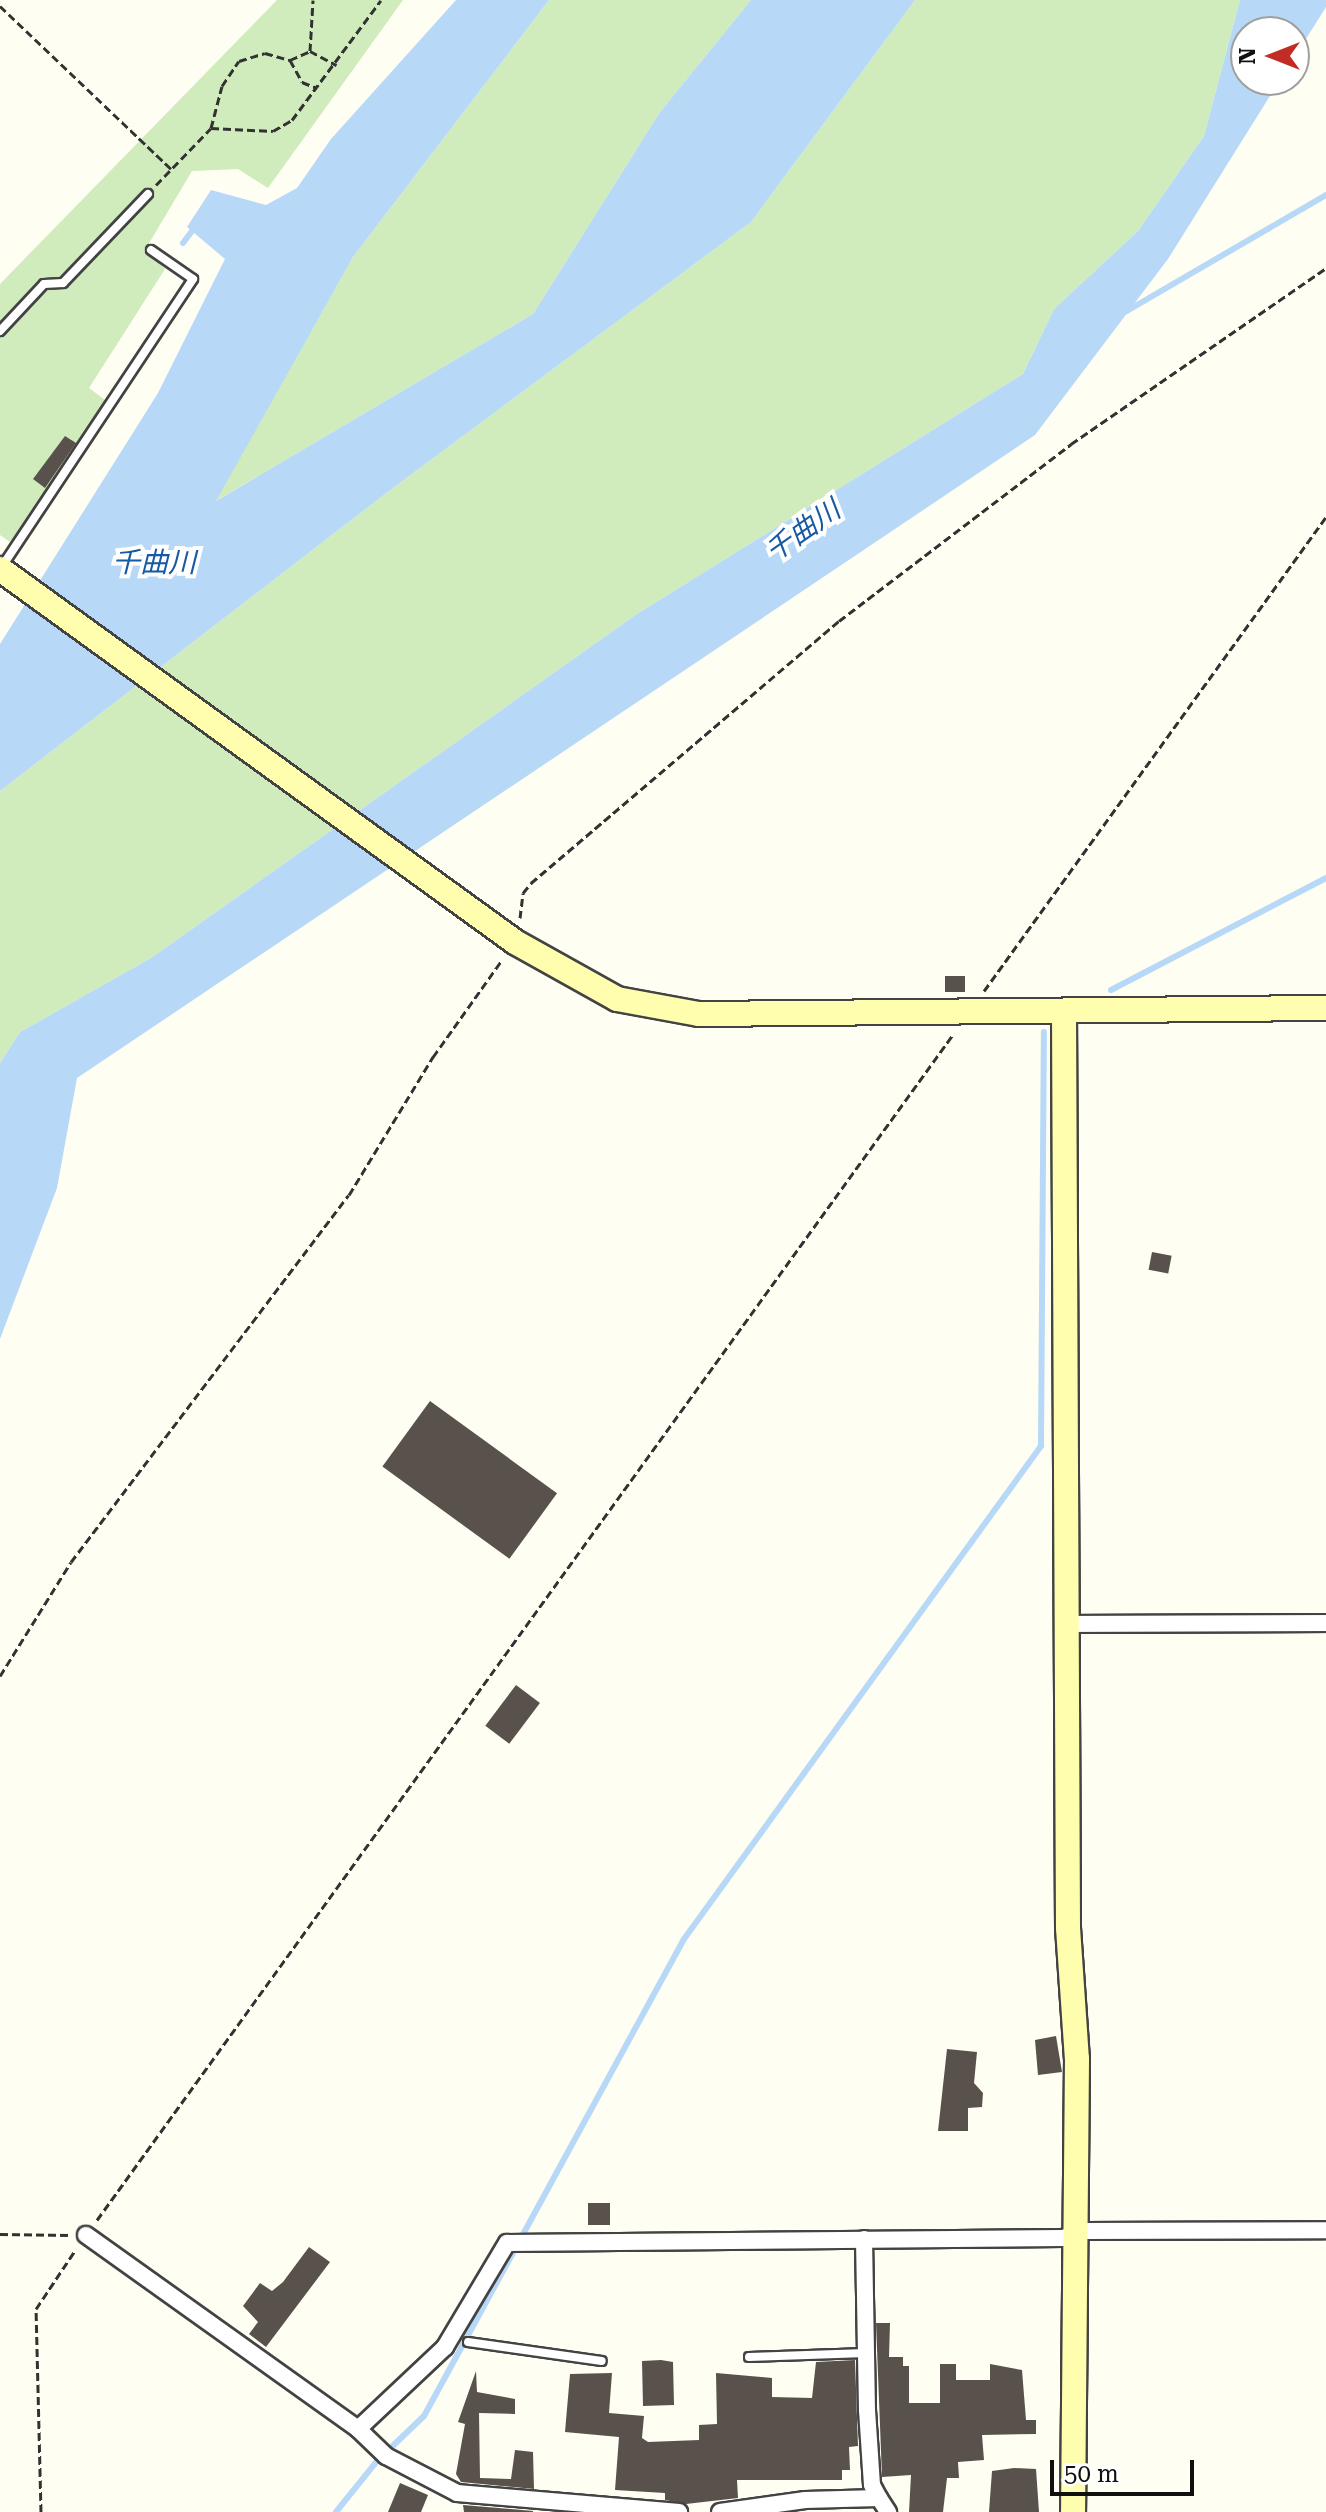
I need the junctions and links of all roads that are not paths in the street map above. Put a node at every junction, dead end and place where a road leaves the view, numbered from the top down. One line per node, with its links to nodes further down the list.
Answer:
1 (148, 194): 3 (lane)
2 (151, 250): 4 (lane)
3 (0, 331)
4 (3, 571): 6 (street)
5 (1326, 1008): 6 (street)
6 (1064, 1011): 8 (street)
7 (1326, 1623): 8 (street)
8 (1067, 1624): 11 (street)
9 (1326, 2230): 11 (street)
10 (86, 2235): 17 (street)
11 (1072, 2235): 12 (street); 21 (street)
12 (864, 2239): 13 (street); 14 (street)
13 (462, 2337): 16 (lane); 17 (street)
14 (866, 2353): 15 (lane); 18 (street)
15 (749, 2357)
16 (602, 2361)
17 (358, 2429): 19 (street)
18 (883, 2505): 20 (street)
19 (679, 2512)
20 (720, 2512)
21 (1073, 2512)

